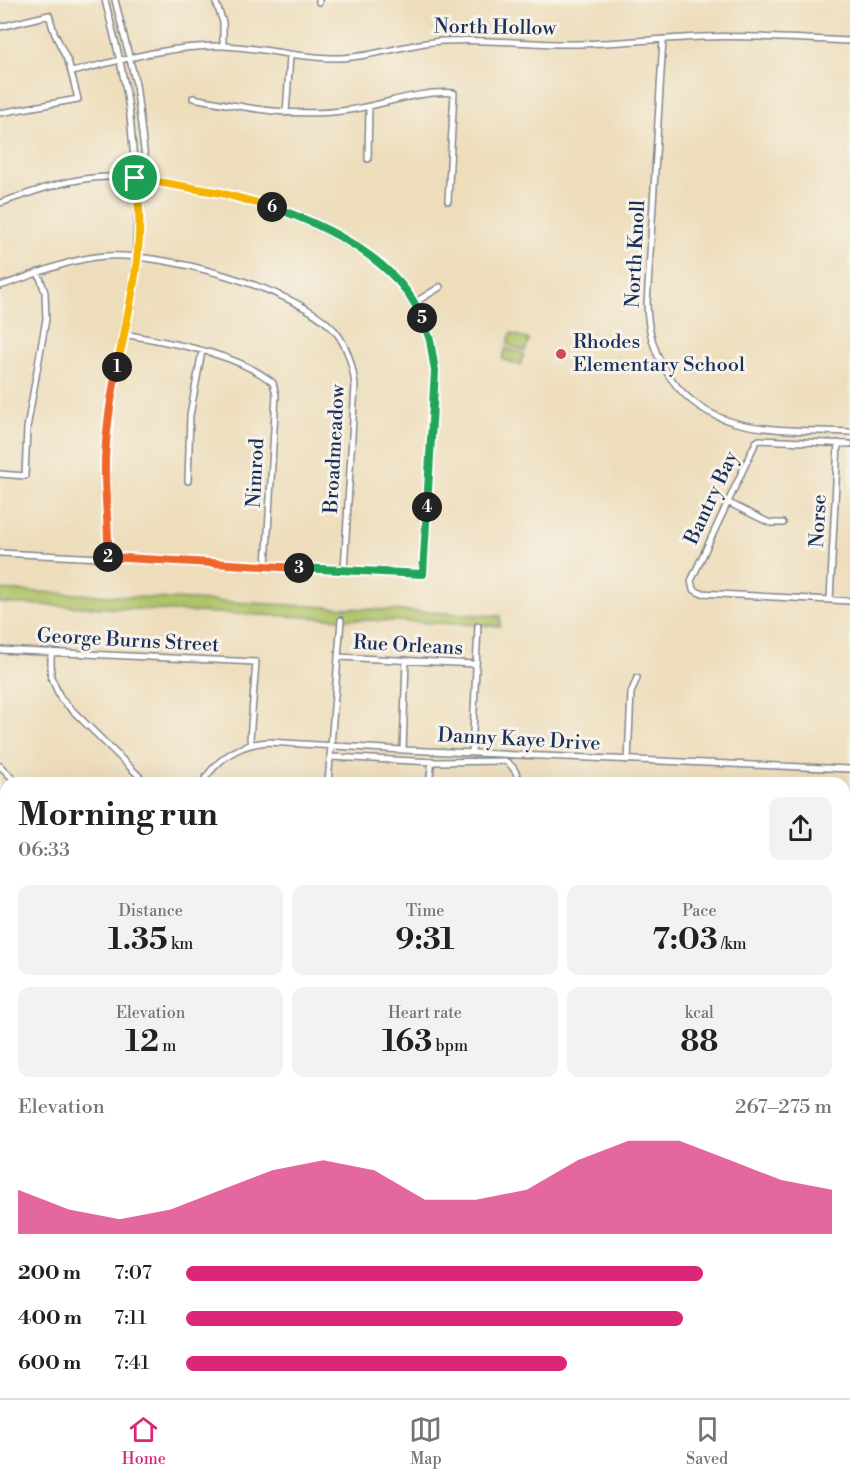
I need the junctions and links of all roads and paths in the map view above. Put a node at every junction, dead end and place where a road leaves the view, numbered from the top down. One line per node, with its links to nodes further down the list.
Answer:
1 (105, 0): 10 (street)
2 (116, 0): 9 (street)
3 (214, 0): 7 (street)
4 (0, 27): 11 (street)
5 (663, 39): 6 (street, North Hollow); 8 (street, North Hollow); 29 (street, North Knoll)
6 (850, 42)
7 (223, 46): 8 (street, North Hollow); 9 (street, North Hollow)
8 (290, 56): 15 (street)
9 (130, 58): 10 (street, North Hollow); 18 (street)
10 (120, 60): 11 (street, North Hollow); 17 (street)
11 (72, 72): 14 (street)
12 (193, 98): 15 (street)
13 (369, 106): 15 (street); 16 (street); 20 (street)
14 (0, 113)
15 (286, 113)
16 (368, 159)
17 (135, 178): 18 (street); 19 (street); 21 (street)
18 (145, 178): 19 (street); 26 (street)
19 (139, 198): 22 (street)
20 (448, 201)
21 (0, 203)
22 (136, 257): 23 (street, Broadmeadow); 27 (street); 39 (street, Broadmeadow)
23 (38, 272): 24 (street, Broadmeadow); 32 (street)
24 (0, 286)
25 (440, 288): 26 (street)
26 (414, 303): 39 (street)
27 (124, 334): 28 (street); 37 (street)
28 (202, 351): 33 (street); 38 (street, Nimrod)
29 (850, 432)
30 (838, 443): 31 (street, Bantry Bay); 34 (street, Bantry Bay); 40 (street, Norse)
31 (850, 444)
32 (0, 474)
33 (188, 481)
34 (727, 502): 35 (street); 40 (street, Bantry Bay)
35 (783, 523)
36 (0, 553): 37 (street)
37 (108, 558): 38 (street)
38 (266, 566): 39 (street)
39 (344, 570)
40 (830, 600): 41 (street)
41 (850, 601)
42 (341, 620): 46 (street)
43 (478, 626): 48 (street)
44 (0, 650): 45 (street, George Burns Street)
45 (51, 652): 50 (street, George Burns Street); 62 (street)
46 (339, 657): 47 (street, Rue Orleans); 51 (street)
47 (406, 660): 48 (street, Rue Orleans); 52 (street)
48 (475, 664): 55 (street)
49 (637, 678): 57 (street)
50 (252, 744): 51 (street, Danny Kaye Drive); 63 (street, Danny Kaye Drive)
51 (332, 746): 52 (street, Danny Kaye Drive); 56 (street)
52 (403, 750): 53 (street, Danny Kaye Drive)
53 (428, 751): 54 (street, Danny Kaye Drive); 58 (street)
54 (436, 751): 55 (street, Danny Kaye Drive); 58 (street)
55 (472, 753): 57 (street, Danny Kaye Drive)
56 (330, 758): 58 (street); 64 (street)
57 (628, 760): 60 (street, Danny Kaye Drive)
58 (432, 761): 65 (street); 66 (street)
59 (0, 766): 61 (street)
60 (850, 769)
61 (11, 777)
62 (140, 777)
63 (206, 777)
64 (328, 777)
65 (430, 777)
66 (518, 777)

